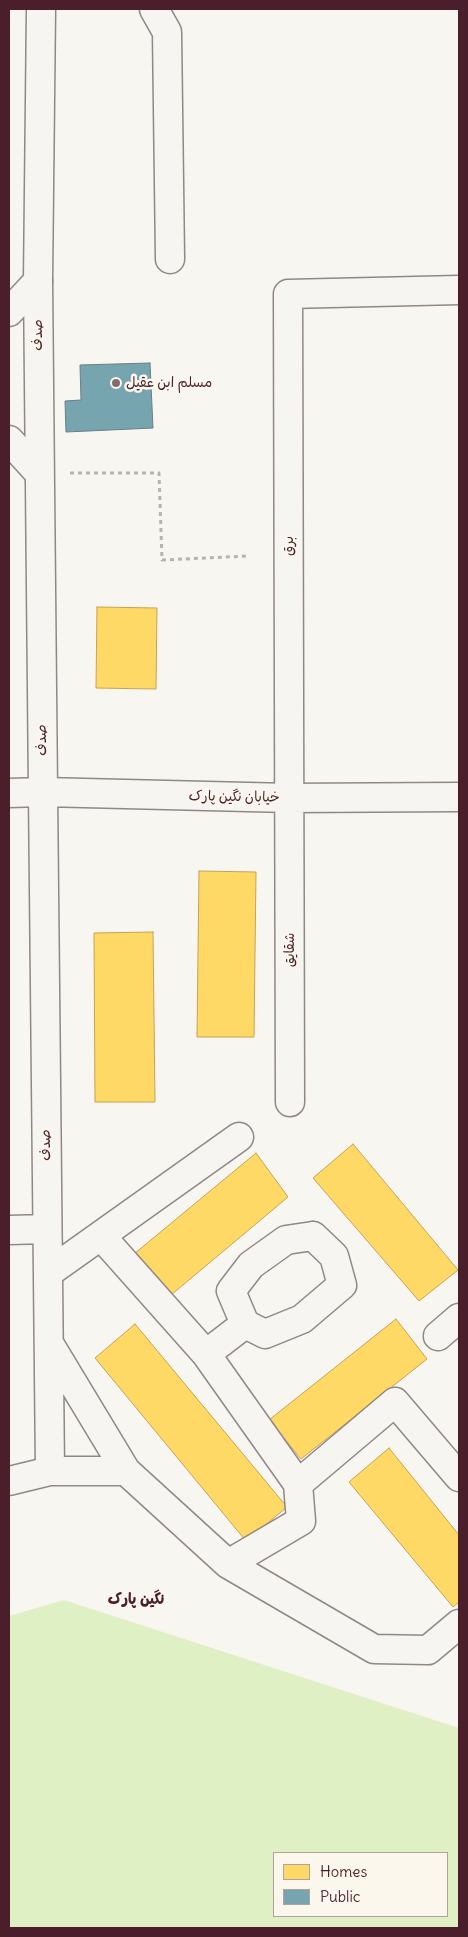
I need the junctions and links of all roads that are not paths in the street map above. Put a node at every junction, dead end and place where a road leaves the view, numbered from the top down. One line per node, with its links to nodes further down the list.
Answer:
1 (41, 9): 4 (street, صدف)
2 (154, 9): 3 (street)
3 (170, 259)
4 (38, 281): 6 (street); 8 (street, صدف)
5 (459, 290): 12 (street, برق)
6 (9, 312)
7 (9, 440): 8 (street)
8 (39, 473): 9 (street, صدف)
9 (43, 792): 10 (street, خیابان نگین پارک); 12 (street, خیابان نگین پارک); 15 (street, صدف)
10 (9, 793)
11 (459, 797): 12 (street, خیابان نگین پارک)
12 (289, 798): 13 (street, شقایق)
13 (290, 1102)
14 (239, 1137): 17 (street)
15 (47, 1229): 16 (street); 18 (street, صدف)
16 (9, 1230)
17 (102, 1237): 18 (street); 23 (street)
18 (48, 1273): 22 (street, صدف)
19 (459, 1318): 21 (street)
20 (245, 1324): 23 (street)
21 (438, 1336)
22 (49, 1343): 24 (street); 25 (street, صدف)
23 (206, 1354): 28 (street)
24 (126, 1470): 25 (street); 29 (street)
25 (50, 1471): 27 (street)
26 (459, 1477): 28 (street)
27 (9, 1481)
28 (298, 1484): 29 (street)
29 (228, 1564): 30 (street)
30 (459, 1624)

